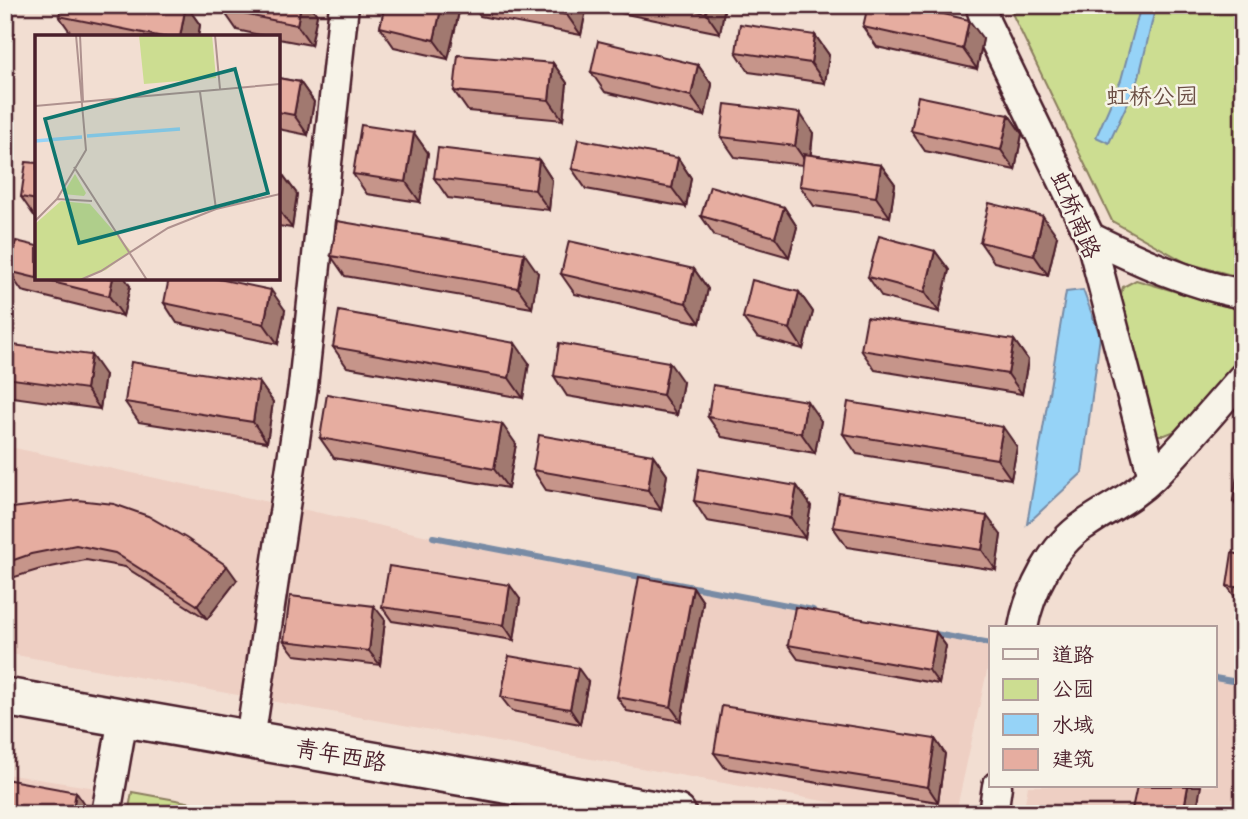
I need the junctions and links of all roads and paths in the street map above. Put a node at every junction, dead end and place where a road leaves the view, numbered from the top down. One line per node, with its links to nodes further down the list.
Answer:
1 (344, 5): 11 (street)
2 (980, 5): 3 (street, 虹桥南路)
3 (1090, 237): 4 (street); 6 (street, 虹桥南路)
4 (1243, 294)
5 (1243, 377): 6 (street)
6 (1153, 477): 7 (street)
7 (1024, 622)
8 (5, 697): 10 (main road, 青年西路)
9 (5, 717): 10 (main road, 青年西路)
10 (121, 727): 11 (main road, 青年西路); 13 (street); 14 (main road, 青年西路)
11 (250, 740): 15 (main road, 青年西路)
12 (997, 788): 16 (street)
13 (106, 814)
14 (538, 814)
15 (677, 814)
16 (993, 814)

